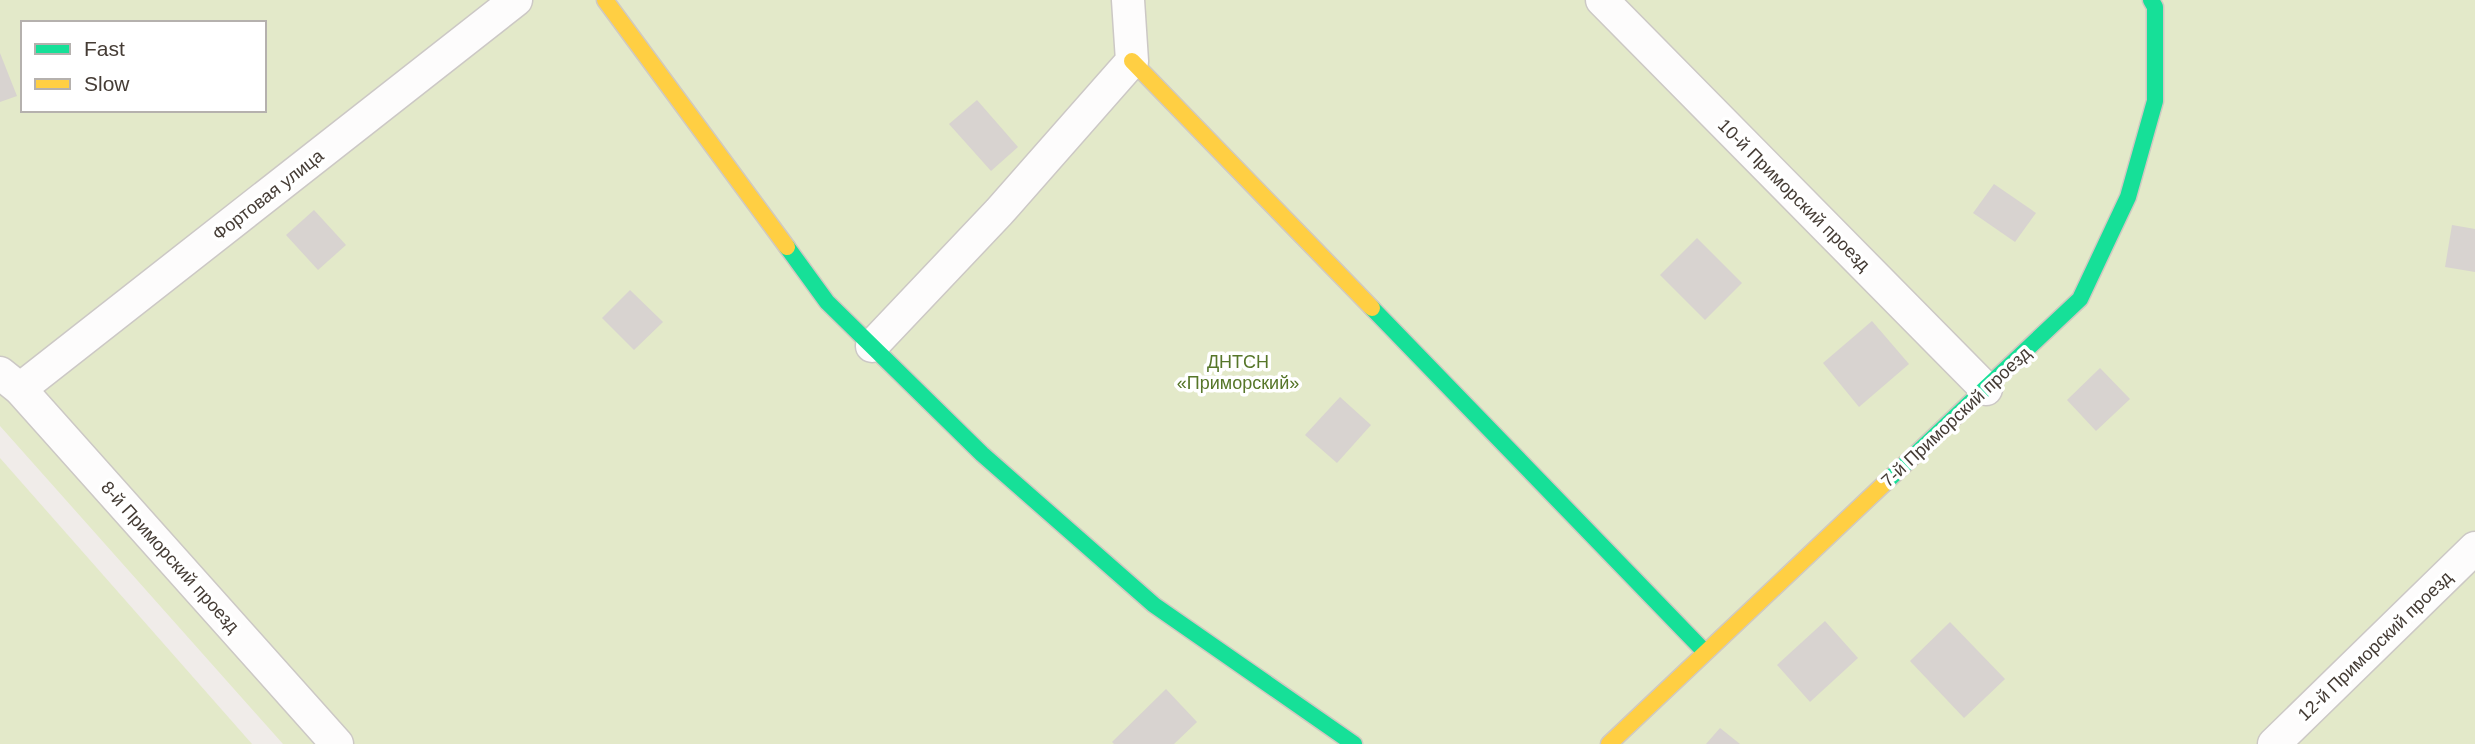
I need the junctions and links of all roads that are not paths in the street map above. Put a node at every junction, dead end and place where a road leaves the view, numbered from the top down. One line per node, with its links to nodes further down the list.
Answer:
1 (516, 0): 8 (street, Фортовая улица)
2 (605, 0): 7 (street)
3 (1128, 0): 6 (street)
4 (1602, 0): 9 (street, 10-й Приморский проезд)
5 (2157, 2): 9 (street, 7-й Приморский проезд)
6 (1132, 61): 7 (street); 11 (street)
7 (872, 346): 13 (street)
8 (10, 381): 12 (street, 8-й Приморский проезд)
9 (1986, 390): 11 (street, 7-й Приморский проезд)
10 (2475, 548): 15 (street, 12-й Приморский проезд)
11 (1704, 651): 14 (street, 7-й Приморский проезд)
12 (337, 744)
13 (1354, 744)
14 (1609, 744)
15 (2274, 744)

